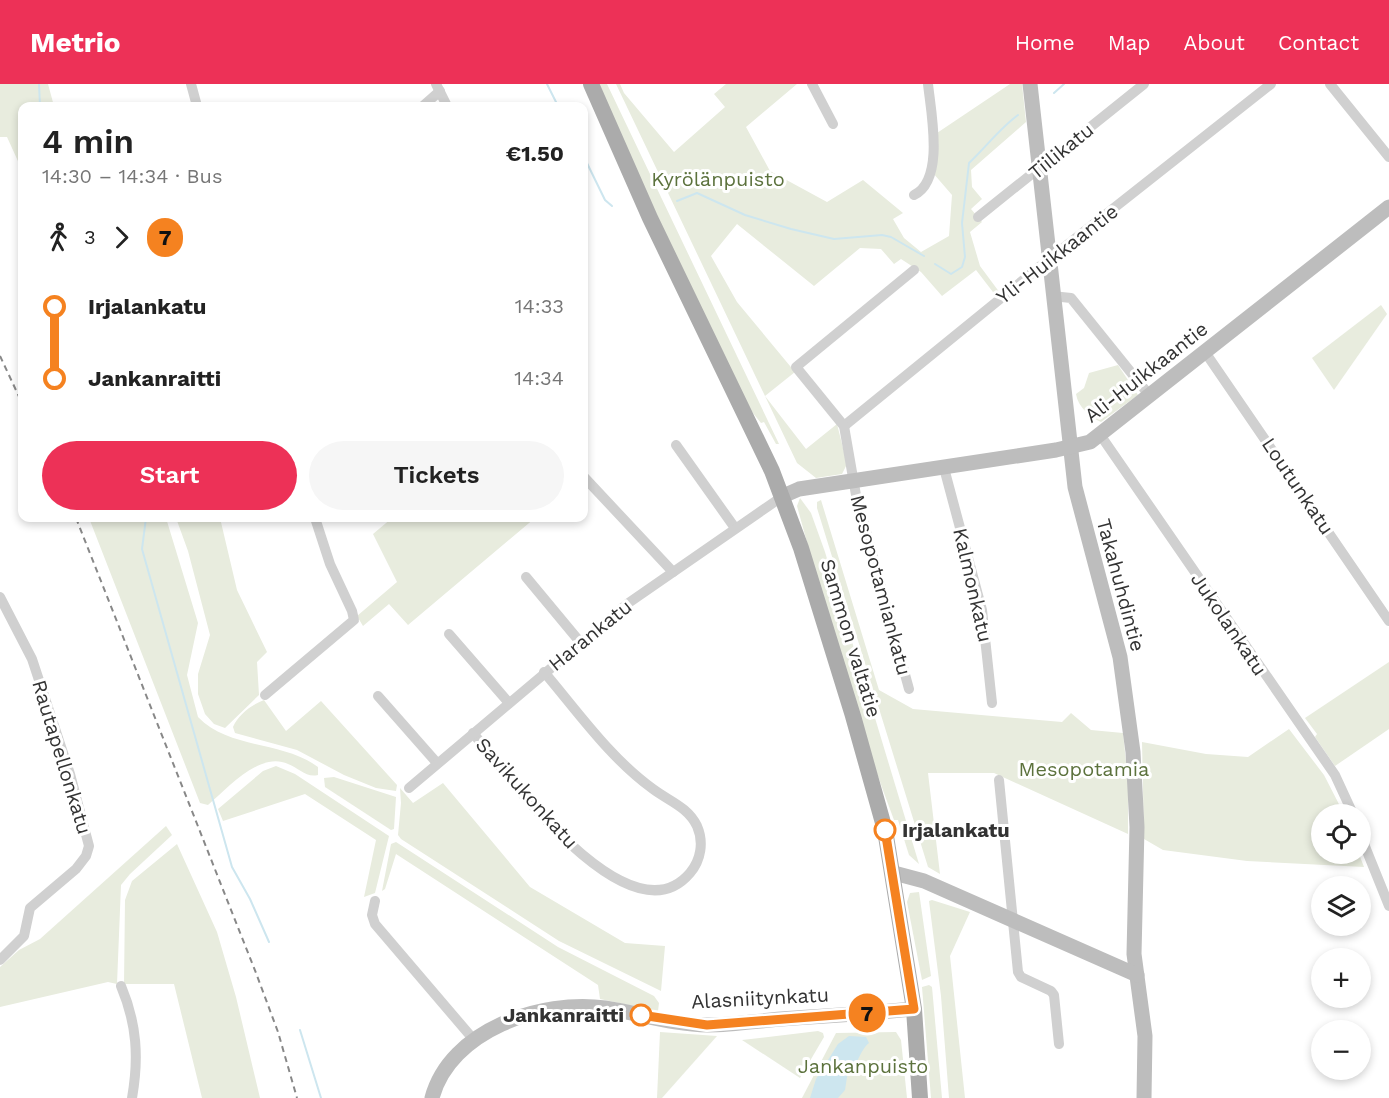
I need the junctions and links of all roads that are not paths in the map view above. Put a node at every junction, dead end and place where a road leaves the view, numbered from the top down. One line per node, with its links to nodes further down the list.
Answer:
1 (192, 84): 11 (street)
2 (579, 84): 14 (main road, Sammon valtatie)
3 (591, 84): 22 (main road, Sammon valtatie)
4 (812, 84): 16 (street)
5 (928, 84): 19 (street)
6 (1029, 84): 18 (street, Takahuhdintie)
7 (1144, 84): 18 (street, Tiilikatu)
8 (1270, 84): 23 (street, Yli-Huikkaantie)
9 (1330, 84): 17 (street)
10 (438, 87): 12 (street); 13 (street)
11 (196, 102)
12 (426, 102)
13 (445, 102)
14 (587, 102)
15 (588, 103): 22 (main road, Sammon valtatie)
16 (833, 124)
17 (1389, 157)
18 (1038, 170): 21 (street, Tiilikatu); 23 (street, Takahuhdintie)
19 (914, 195)
20 (1389, 207): 26 (street, Ali-Huikkaantie)
21 (978, 217)
22 (650, 218): 35 (main road, Sammon valtatie)
23 (1048, 260): 25 (street, Takahuhdintie); 28 (street, Yli-Huikkaantie)
24 (914, 270): 28 (street)
25 (1052, 296): 27 (street); 31 (street, Takahuhdintie)
26 (1205, 352): 27 (street, Ali-Huikkaantie); 41 (street, Loutunkatu)
27 (1150, 396): 29 (street, Ali-Huikkaantie)
28 (843, 426): 34 (street, Mesopotamiankatu)
29 (1101, 436): 31 (street, Ali-Huikkaantie); 54 (street, Jukolankatu)
30 (676, 445): 37 (street)
31 (1069, 447): 32 (street, Ali-Huikkaantie); 61 (street, Takahuhdintie)
32 (944, 468): 34 (street, Ali-Huikkaantie); 49 (street, Kalmonkatu)
33 (588, 481): 38 (street)
34 (854, 482): 35 (street, Ali-Huikkaantie); 45 (street, Mesopotamiankatu)
35 (783, 496): 37 (street, Harankatu); 56 (main road, Sammon valtatie)
36 (316, 522): 46 (street)
37 (735, 528): 38 (street, Harankatu)
38 (673, 572): 43 (street, Harankatu)
39 (526, 577): 43 (street)
40 (0, 597): 60 (street, Rautapellonkatu)
41 (1389, 621)
42 (450, 634): 48 (street)
43 (580, 642): 44 (street, Harankatu)
44 (544, 672): 48 (street, Harankatu); 50 (street, Savikukonkatu)
45 (909, 689)
46 (265, 695)
47 (378, 696): 51 (street)
48 (509, 703): 50 (street, Harankatu)
49 (992, 703)
50 (473, 733): 51 (street, Harankatu)
51 (437, 763): 53 (street, Harankatu)
52 (999, 780): 59 (street)
53 (409, 788)
54 (1348, 804)
55 (1371, 861): 58 (street)
56 (894, 873): 59 (street); 63 (main road, Sammon valtatie)
57 (375, 901): 64 (street)
58 (1389, 906)
59 (1012, 918): 61 (street); 65 (street)
60 (0, 960)
61 (1137, 975): 69 (street, Takahuhdintie)
62 (121, 986): 66 (street)
63 (914, 1009): 64 (street, Alasniitynkatu); 68 (main road, Sammon valtatie)
64 (474, 1040): 67 (street, Alasniitynkatu)
65 (1059, 1044)
66 (132, 1098)
67 (432, 1098)
68 (920, 1098)
69 (1144, 1098)

